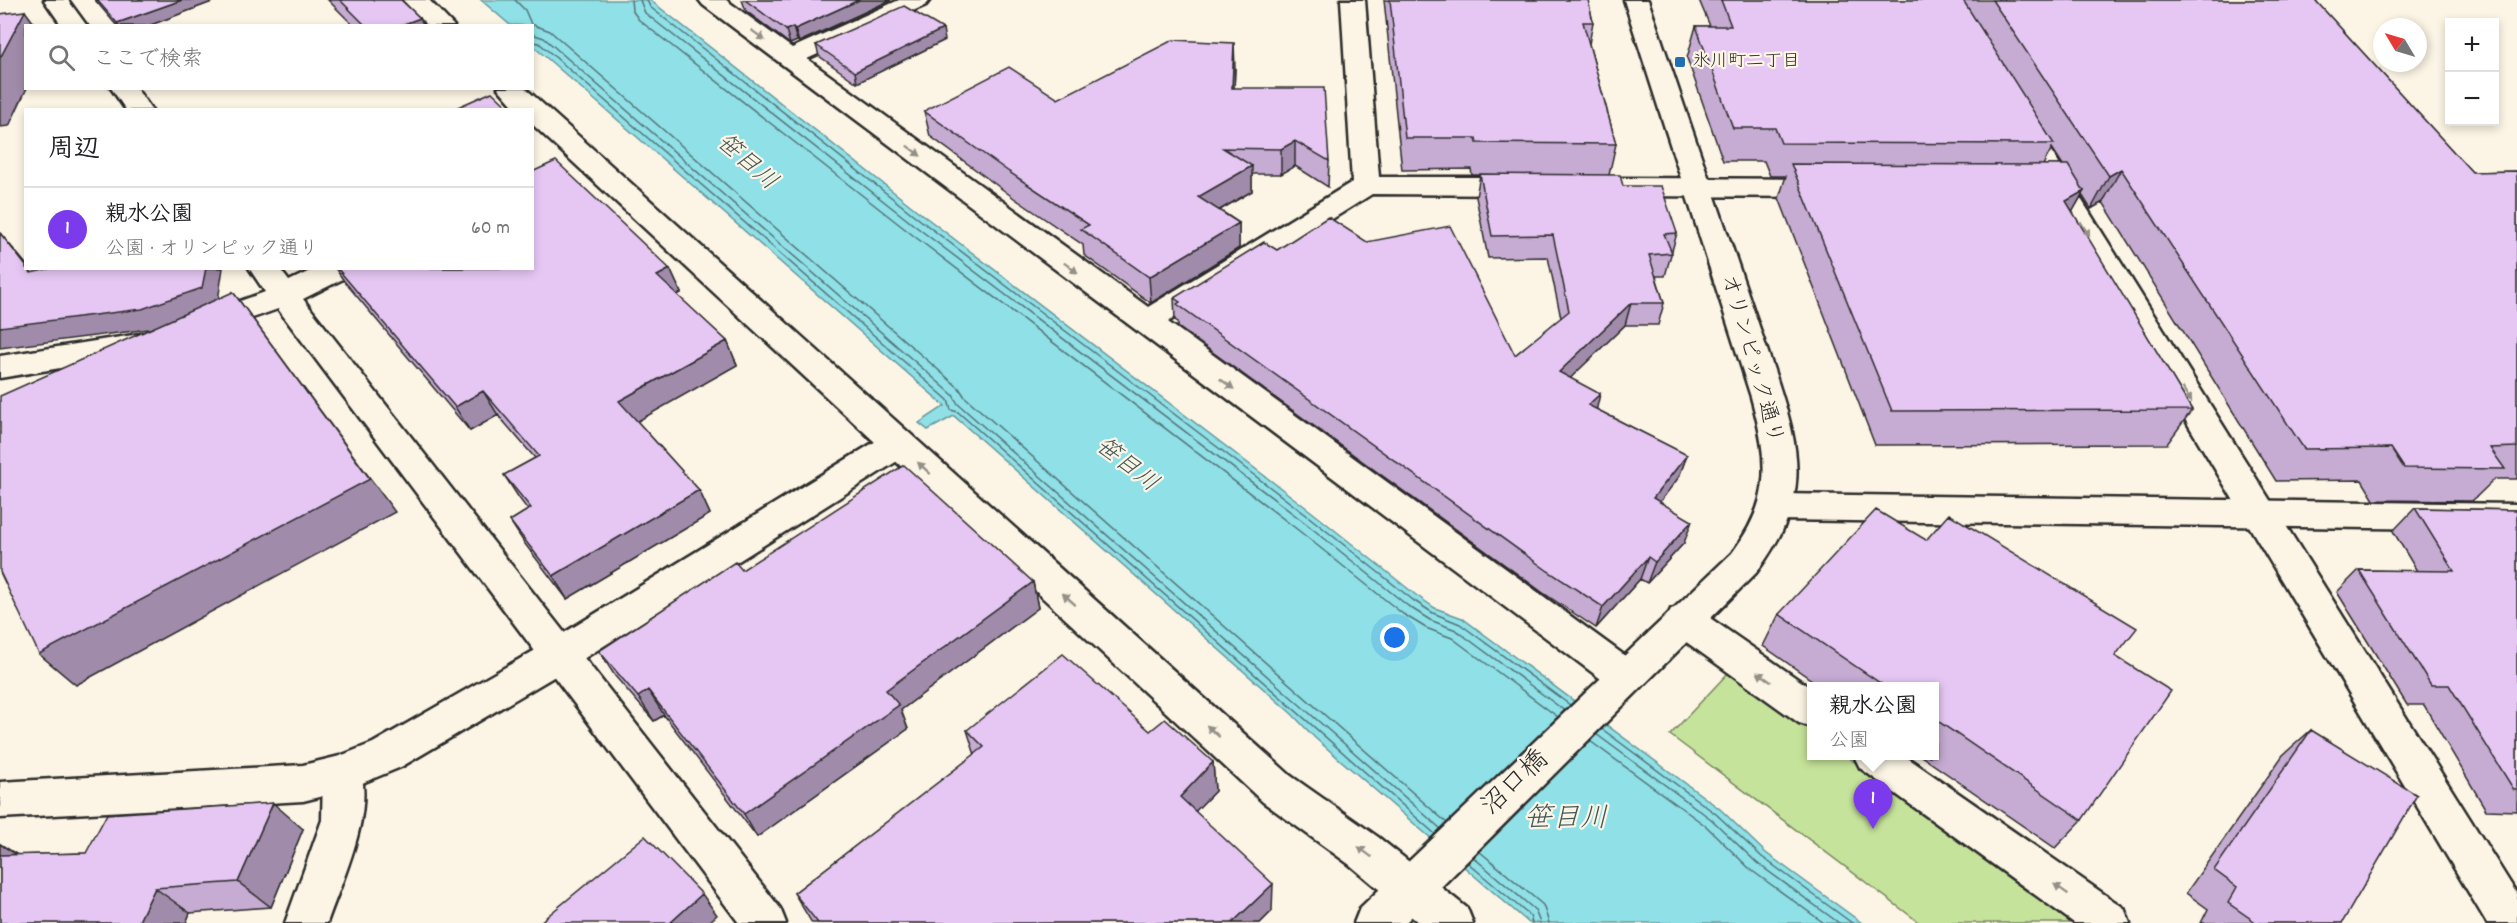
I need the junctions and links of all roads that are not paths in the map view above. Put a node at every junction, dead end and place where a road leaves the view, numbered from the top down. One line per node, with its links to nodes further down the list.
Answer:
1 (56, 0): 7 (street)
2 (415, 0): 8 (street)
3 (711, 0): 9 (street, one-way to 9)
4 (918, 0): 9 (street)
5 (1353, 0): 16 (street)
6 (1636, 0): 19 (street, オリンピック通り)
7 (74, 24)
8 (440, 24)
9 (790, 58): 23 (street, one-way to 23)
10 (124, 90): 13 (street)
11 (512, 90): 14 (street)
12 (2005, 99): 27 (street, one-way to 27)
13 (138, 108)
14 (530, 108)
15 (534, 113): 25 (street)
16 (1366, 185): 17 (street); 23 (street)
17 (1544, 186)
18 (1592, 187): 19 (street)
19 (1699, 188): 20 (street); 26 (street, オリンピック通り)
20 (1850, 188)
21 (331, 270): 22 (street)
22 (273, 282): 24 (street); 30 (street)
23 (1145, 323): 31 (street, one-way to 31)
24 (0, 367)
25 (898, 444): 30 (street); 36 (street, one-way to 25)
26 (1777, 507): 27 (street); 29 (street, オリンピック通り)
27 (2260, 512): 28 (street); 42 (street)
28 (2517, 517)
29 (1684, 620): 31 (street, オリンピック通り); 32 (street, one-way to 29)
30 (559, 655): 34 (street); 38 (street)
31 (1615, 688): 36 (street, 沼口橋)
32 (1807, 707)
33 (1880, 760): 41 (street, one-way to 33)
34 (343, 773): 35 (street); 37 (street)
35 (0, 800)
36 (1420, 879): 39 (street); 40 (street)
37 (306, 923)
38 (765, 923)
39 (1375, 923)
40 (1452, 923)
41 (2109, 923)
42 (2511, 923)

